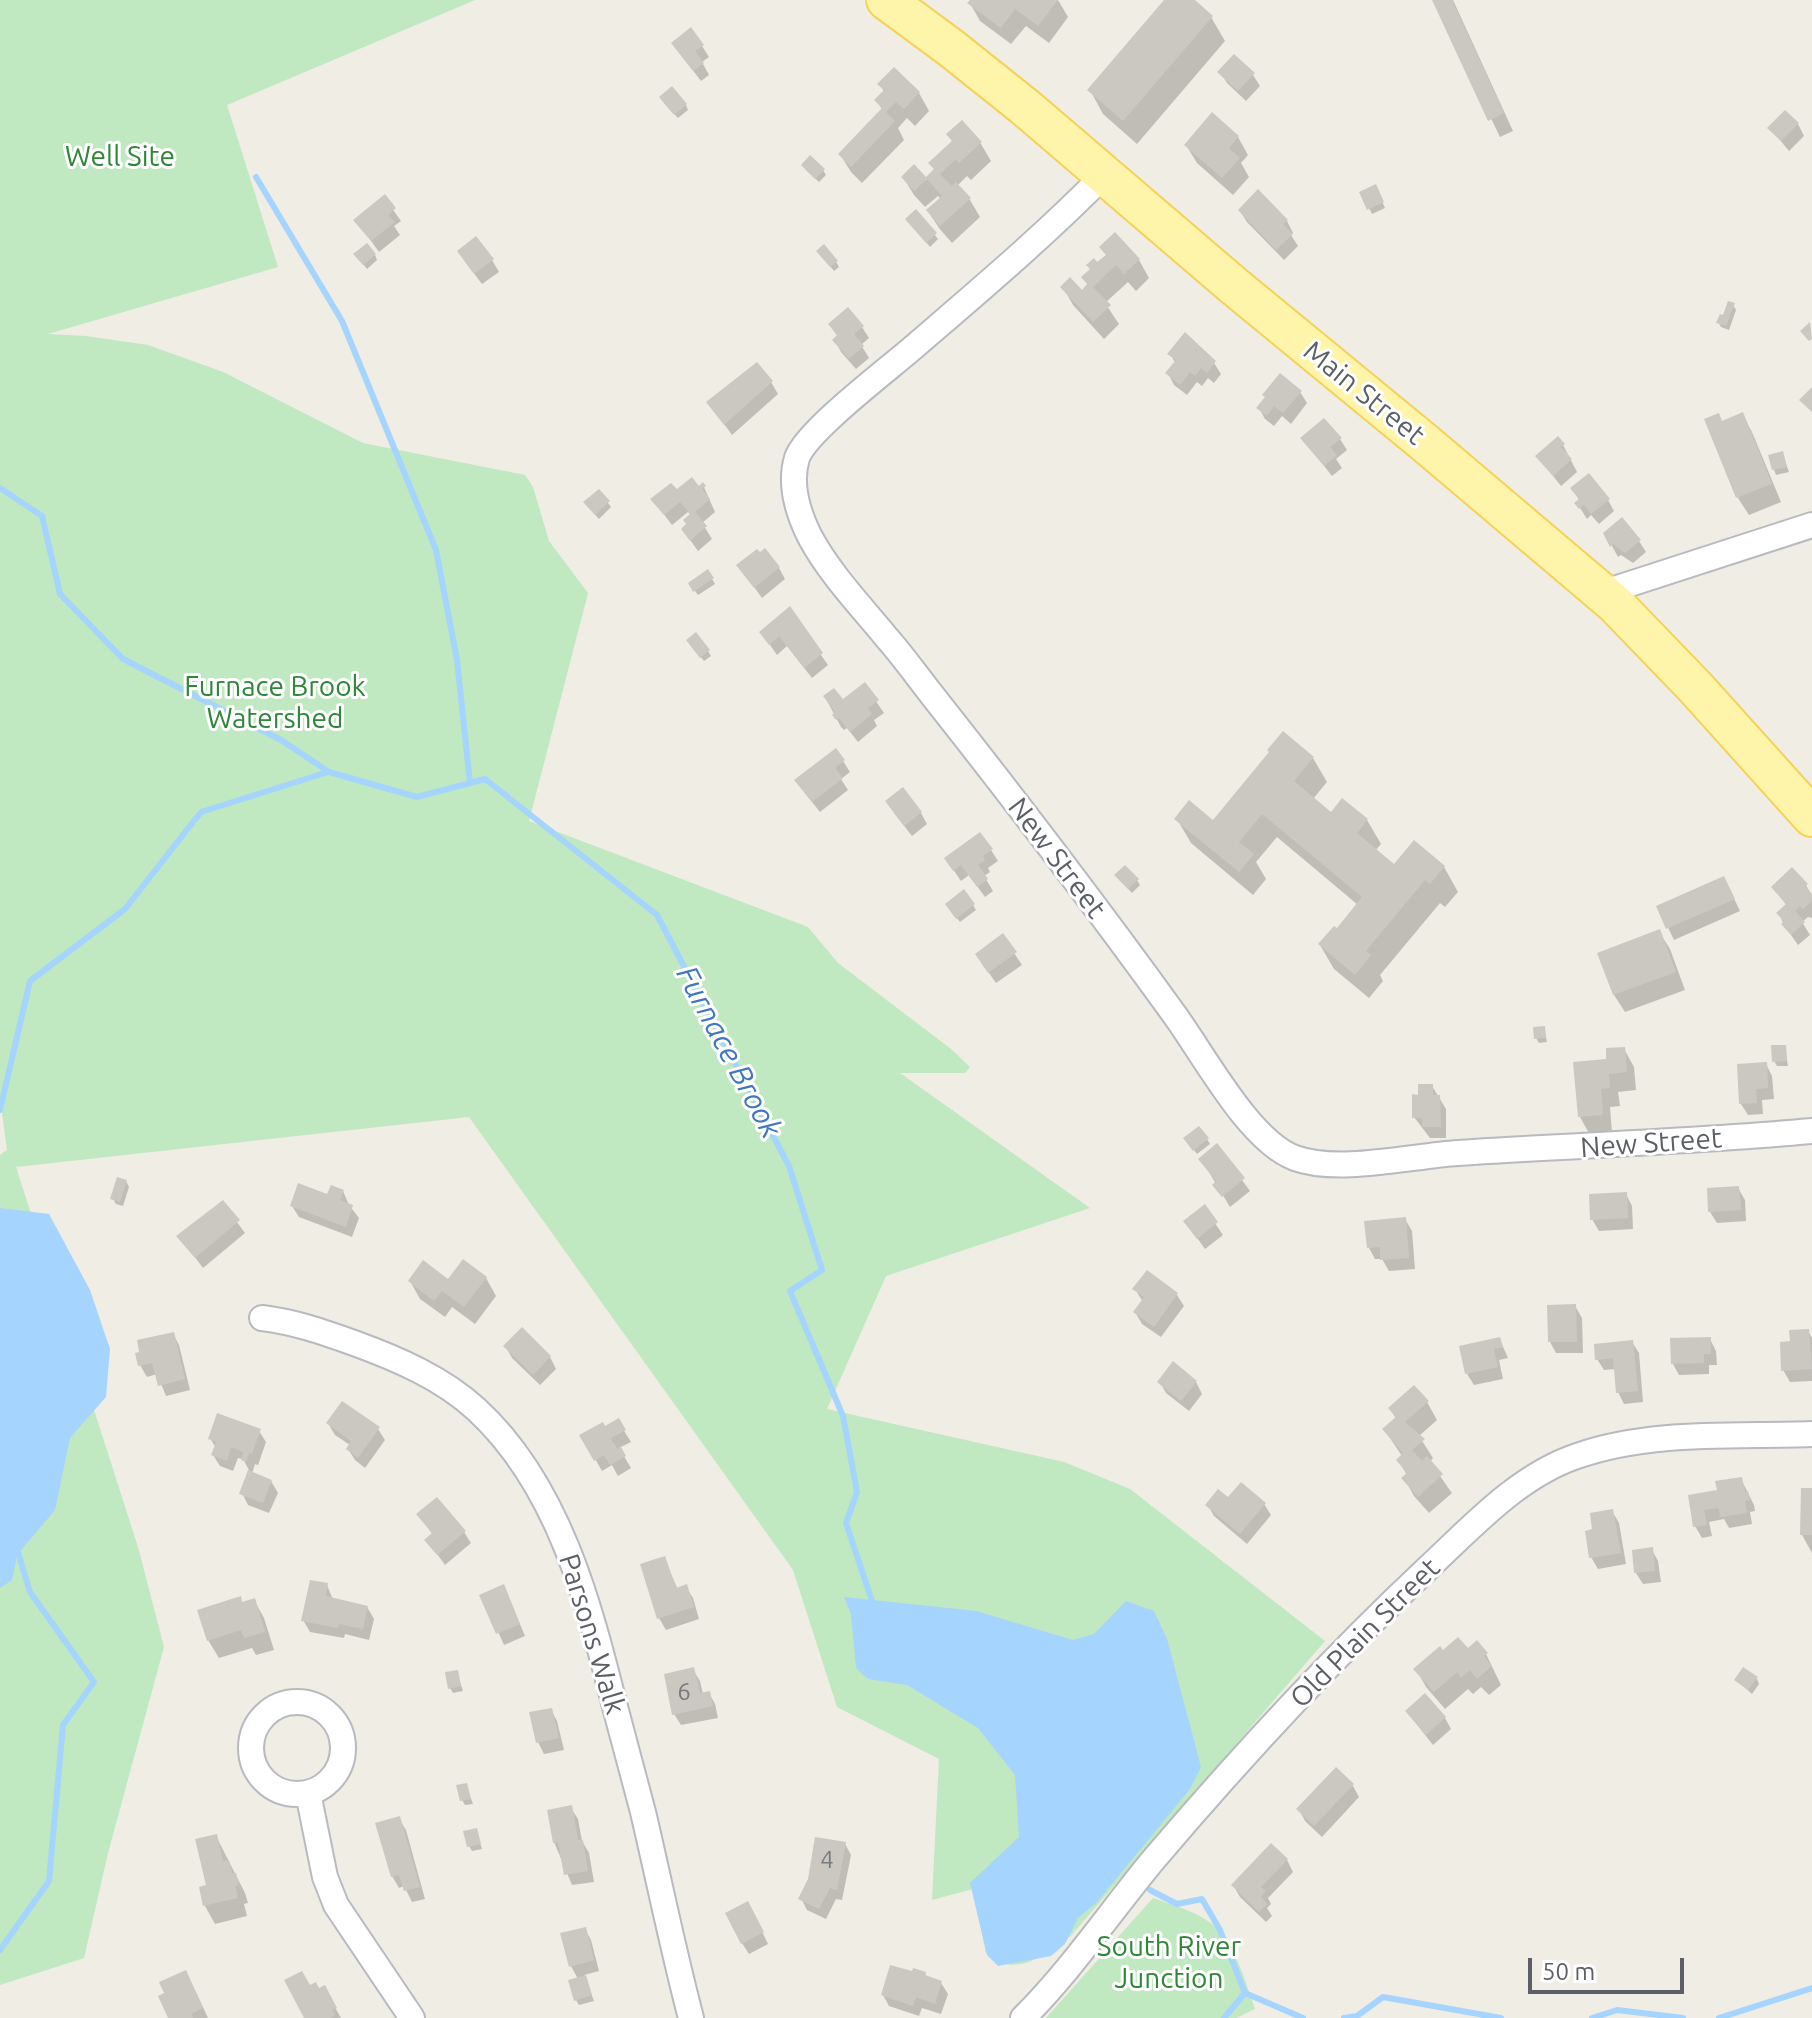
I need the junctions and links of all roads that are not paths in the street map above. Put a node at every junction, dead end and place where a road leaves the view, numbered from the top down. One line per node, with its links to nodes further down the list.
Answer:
1 (886, 0): 2 (main road, Main Street)
2 (1104, 175): 4 (main road, Main Street); 6 (street, New Street)
3 (1812, 525): 4 (street)
4 (1602, 593): 5 (main road, Main Street)
5 (1812, 817)
6 (1812, 1131)
7 (262, 1318): 11 (street, Parsons Walk)
8 (1812, 1434): 12 (street, Old Plain Street)
9 (308, 1793): 10 (street)
10 (412, 2018)
11 (691, 2018)
12 (1023, 2018)

